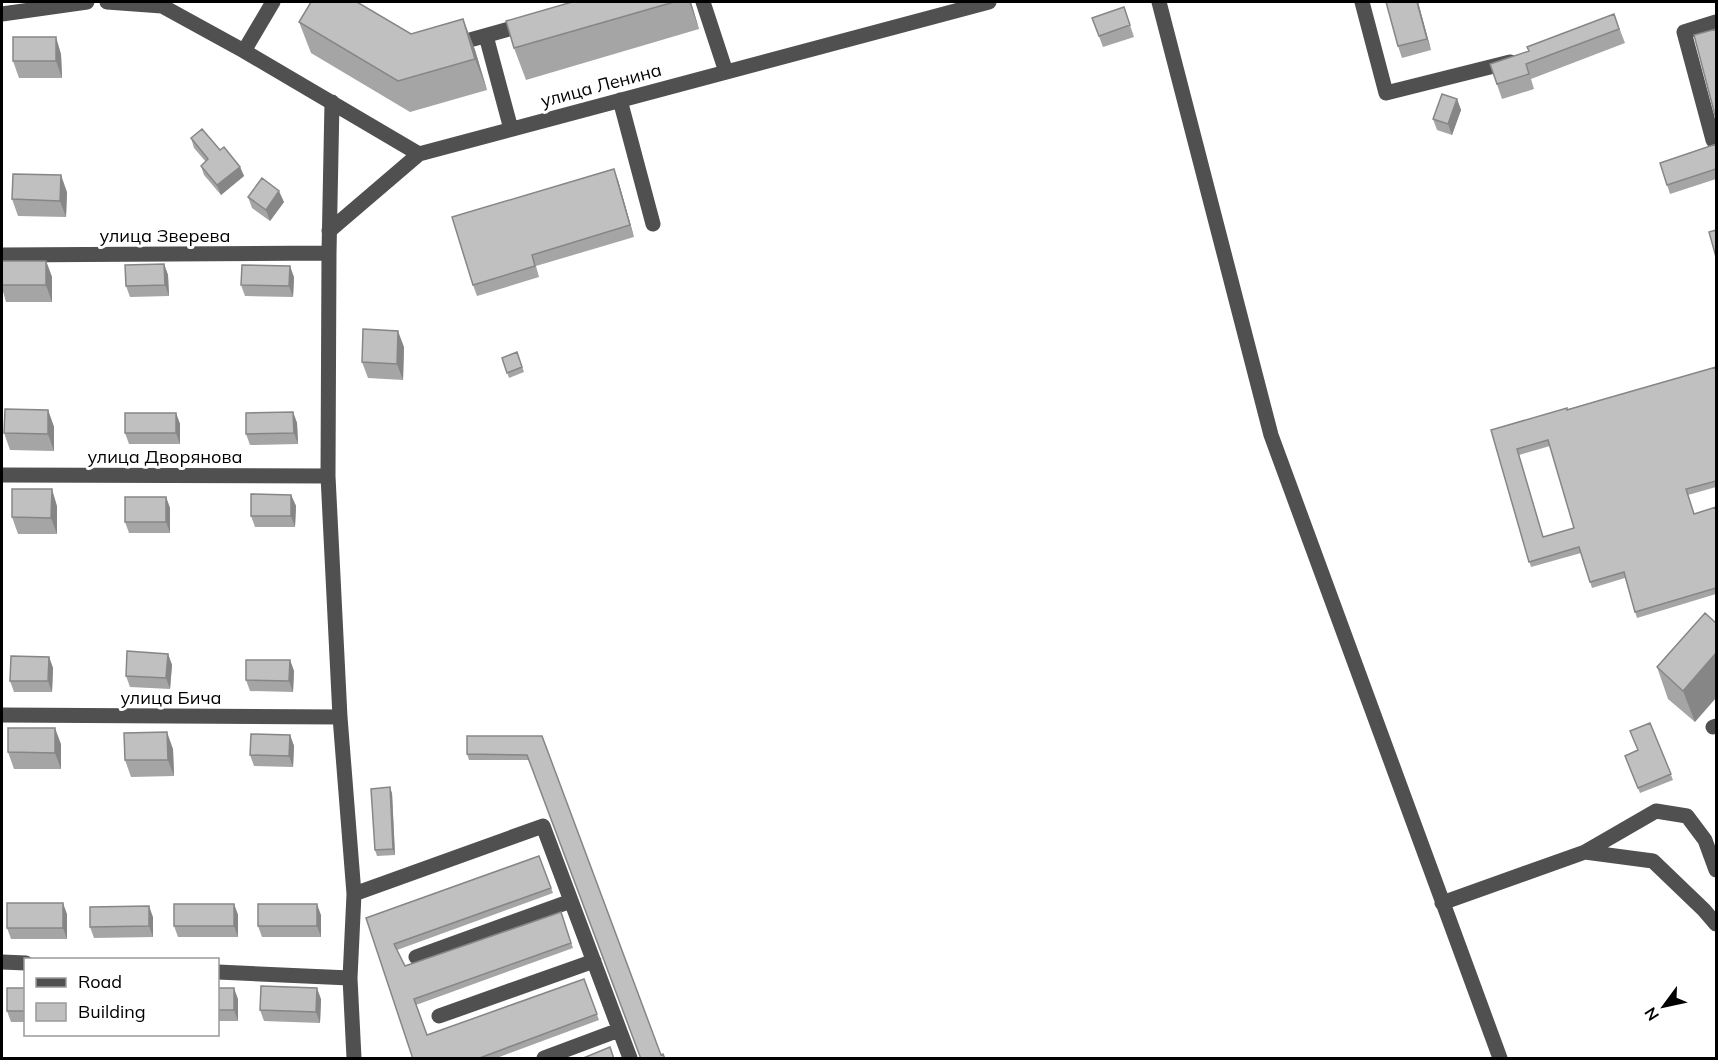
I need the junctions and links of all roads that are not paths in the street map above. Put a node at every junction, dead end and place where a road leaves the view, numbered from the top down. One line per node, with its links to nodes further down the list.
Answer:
1 (87, 2): 9 (street)
2 (107, 2): 8 (street)
3 (273, 2): 14 (street)
4 (703, 2): 16 (street)
5 (989, 2): 16 (street, улица Ленина)
6 (1159, 2): 34 (street)
7 (1362, 2): 15 (street)
8 (163, 3): 14 (street)
9 (2, 14)
10 (543, 20): 12 (street)
11 (1716, 22): 20 (street)
12 (486, 36): 13 (street); 19 (street)
13 (440, 48)
14 (244, 51): 18 (street)
15 (1515, 60)
16 (726, 72): 17 (street, улица Ленина)
17 (620, 100): 19 (street, улица Ленина); 22 (street)
18 (332, 102): 21 (street); 23 (street)
19 (511, 129): 21 (street, улица Ленина)
20 (1716, 139)
21 (419, 154): 23 (street)
22 (653, 224)
23 (329, 231): 24 (street)
24 (329, 254): 25 (street, улица Зверева); 27 (street)
25 (2, 255)
26 (2, 475): 27 (street, улица Дворянова)
27 (328, 476): 29 (street)
28 (2, 715): 29 (street, улица Бича)
29 (340, 717): 32 (street)
30 (1585, 852): 31 (street); 34 (street); 35 (street)
31 (1716, 870)
32 (354, 894): 33 (street); 41 (street)
33 (571, 901): 36 (street); 37 (street)
34 (1442, 903): 47 (street)
35 (1716, 924)
36 (416, 957)
37 (594, 961): 42 (street); 43 (street)
38 (2, 962): 39 (street)
39 (24, 963)
40 (219, 972): 41 (street)
41 (350, 978): 44 (street)
42 (439, 1016)
43 (619, 1030): 45 (street); 46 (street)
44 (354, 1059)
45 (544, 1059)
46 (630, 1059)
47 (1500, 1059)

